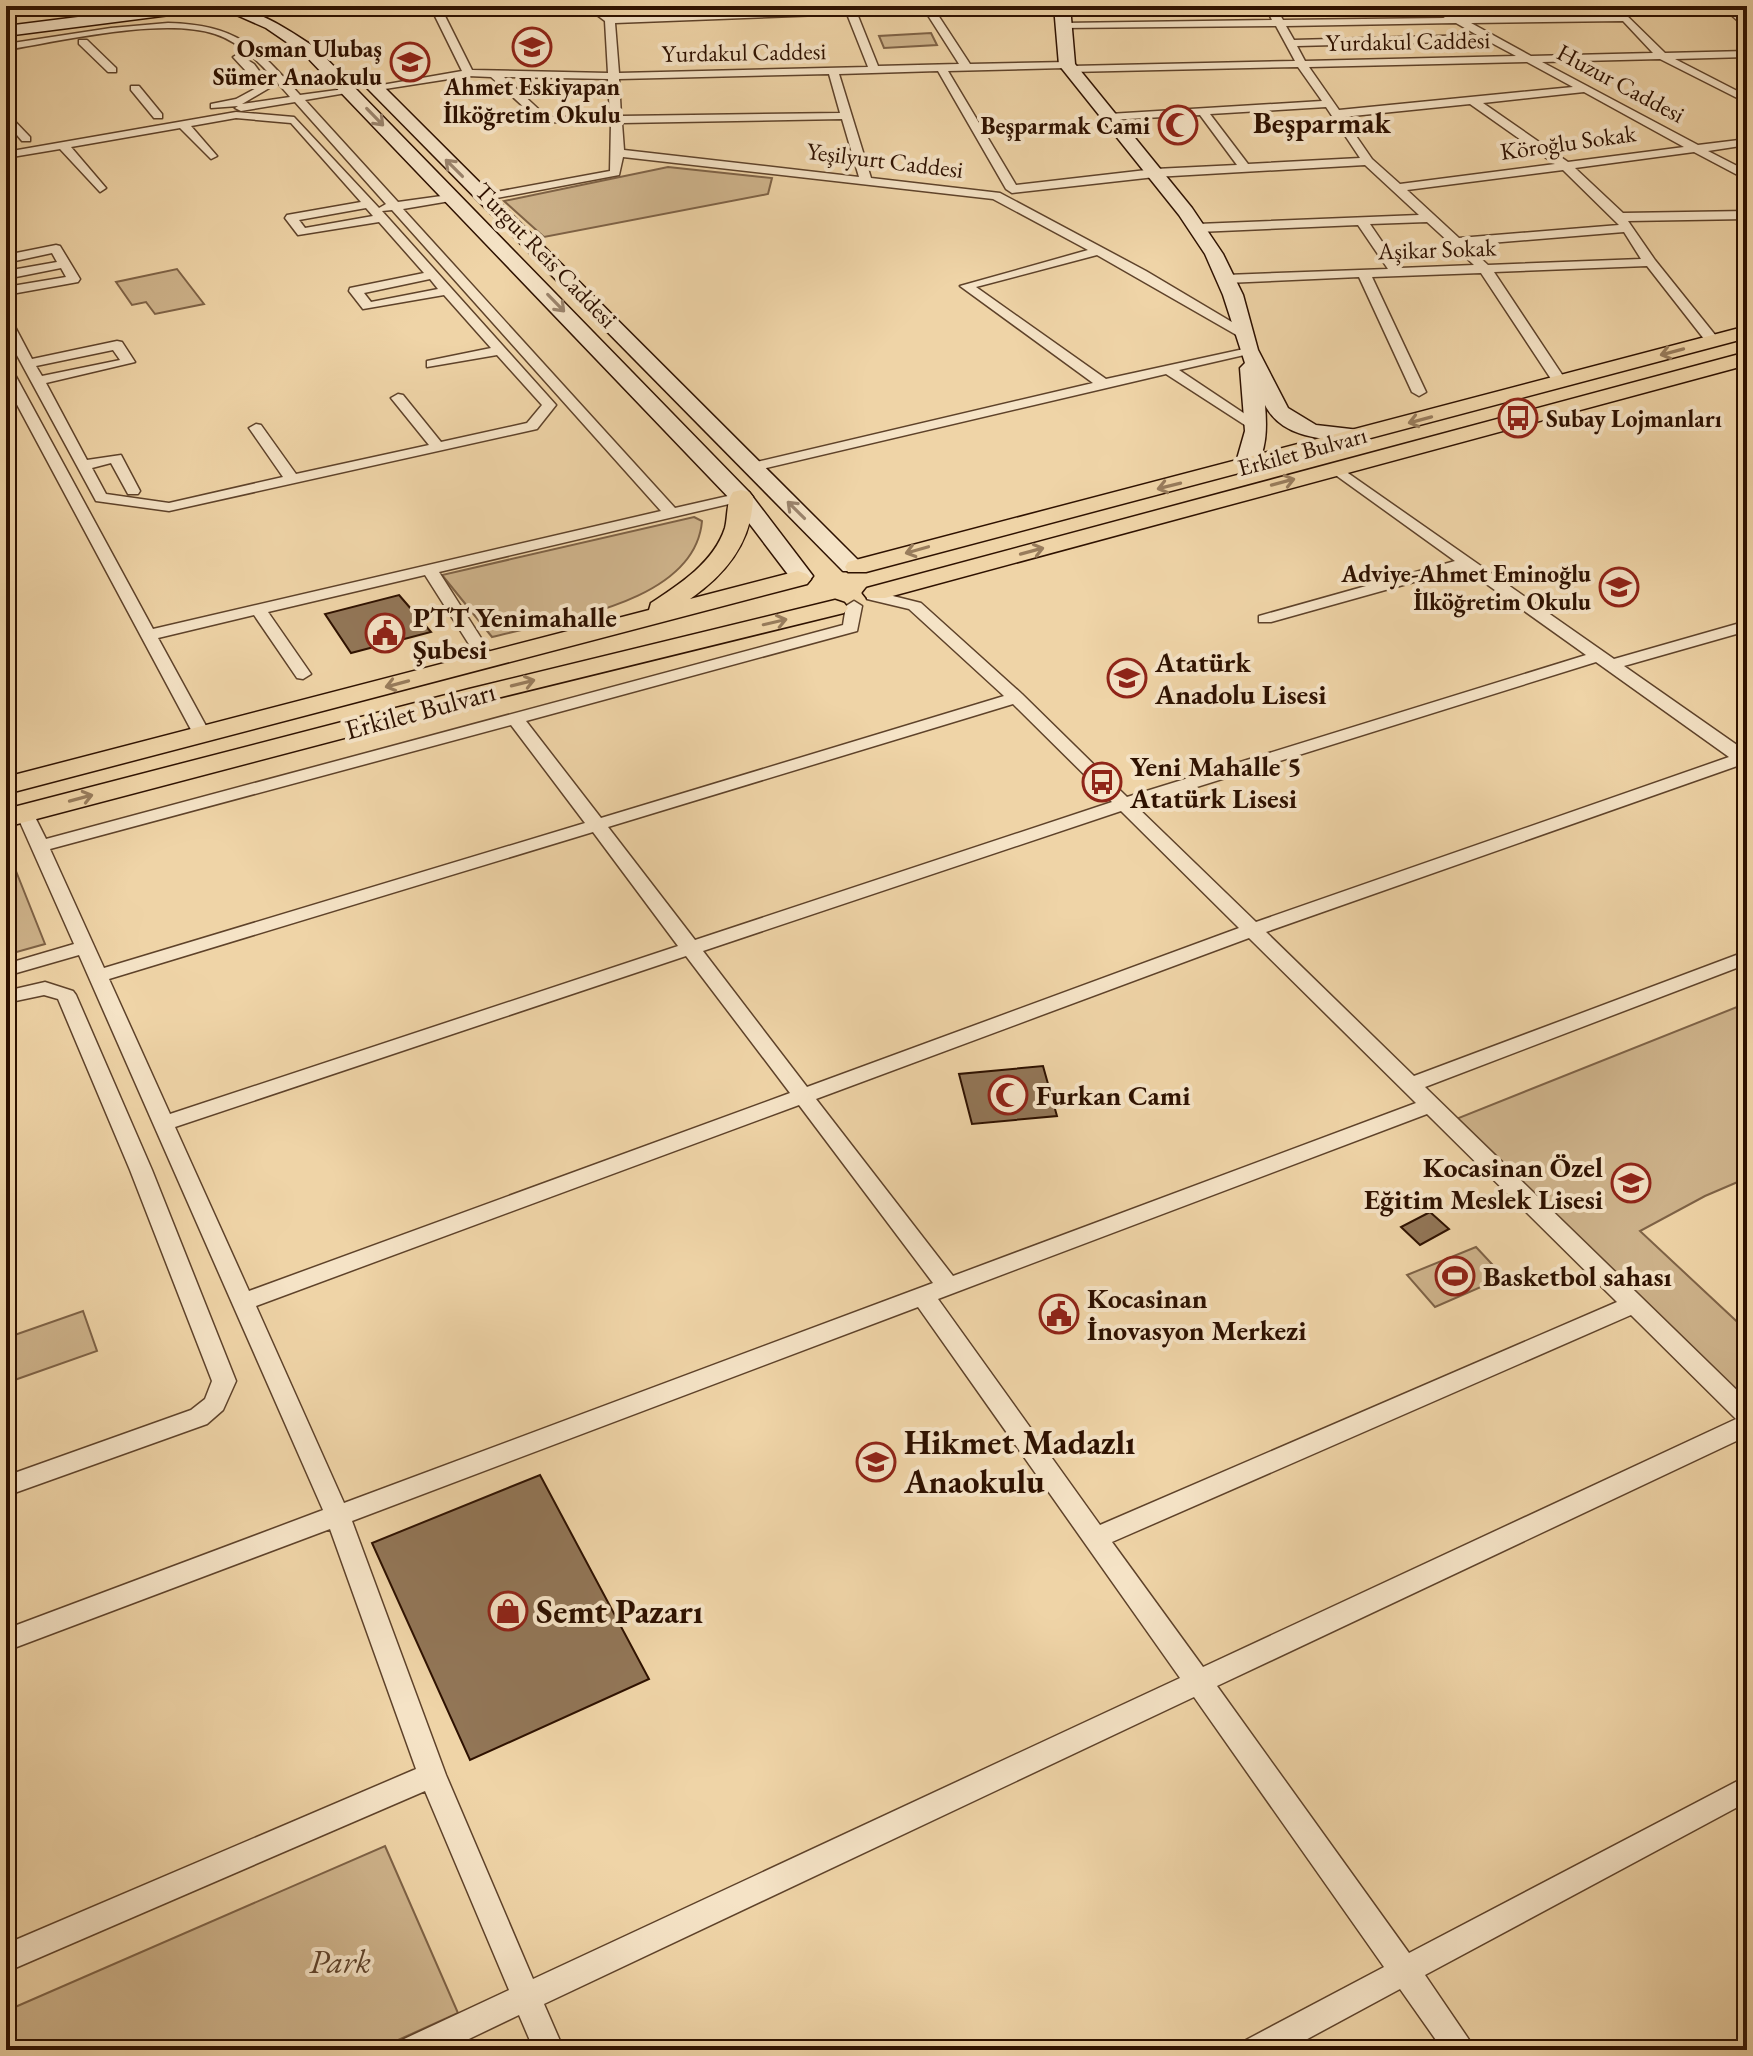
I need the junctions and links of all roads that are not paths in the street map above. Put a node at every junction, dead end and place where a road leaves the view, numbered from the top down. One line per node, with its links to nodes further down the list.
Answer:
1 (14, 6): 16 (street)
2 (134, 6): 24 (street)
3 (201, 6): 27 (street)
4 (222, 6): 5 (street); 49 (street, Turgut Reis Caddesi)
5 (245, 6)
6 (276, 6): 20 (street)
7 (435, 6): 43 (street)
8 (590, 6): 21 (street)
9 (610, 6): 21 (street)
10 (1043, 6): 17 (street)
11 (1062, 6): 25 (street)
12 (1270, 6): 23 (street)
13 (1431, 6): 22 (street, Huzur Caddesi)
14 (1614, 6): 19 (street)
15 (1726, 6): 26 (street)
16 (6, 7)
17 (928, 7): 36 (street)
18 (850, 9): 21 (street); 40 (street)
19 (1626, 18): 22 (street); 33 (street)
20 (297, 19)
21 (610, 20): 45 (street)
22 (1458, 21): 23 (street); 28 (street, Huzur Caddesi)
23 (1279, 23): 25 (street); 30 (street)
24 (6, 24)
25 (1064, 26): 37 (street)
26 (1747, 26)
27 (6, 31)
28 (1491, 38): 30 (street); 34 (street, Huzur Caddesi)
29 (83, 42): 31 (street); 41 (street); 56 (street)
30 (1290, 43): 35 (street)
31 (6, 49): 50 (street)
32 (1747, 54): 33 (street, Yurdakul Caddesi)
33 (1662, 56): 34 (street, Yurdakul Caddesi); 52 (street)
34 (1530, 59): 35 (street, Yurdakul Caddesi); 48 (street, Huzur Caddesi)
35 (1301, 63): 37 (street, Yurdakul Caddesi); 53 (street)
36 (966, 67): 37 (street, Yurdakul Caddesi); 39 (street, Yurdakul Caddesi)
37 (1069, 67): 58 (street)
38 (356, 68): 47 (street, Turgut Reis Caddesi)
39 (941, 68): 40 (street, Yurdakul Caddesi); 78 (street)
40 (874, 69): 42 (street, Yurdakul Caddesi)
41 (112, 70)
42 (833, 70): 45 (street, Yurdakul Caddesi); 57 (street)
43 (468, 73): 44 (street, Yurdakul Caddesi); 47 (street, Yurdakul Caddesi)
44 (493, 73): 45 (street, Yurdakul Caddesi); 59 (street)
45 (614, 76): 59 (street)
46 (135, 88): 56 (street)
47 (376, 89): 81 (street, Turgut Reis Caddesi, one-way to 47)
48 (1586, 89): 51 (street); 65 (street, Huzur Caddesi)
49 (348, 90): 50 (street); 80 (street, Turgut Reis Caddesi, one-way to 80)
50 (295, 99): 66 (street); 82 (street)
51 (1472, 100): 53 (street); 71 (street)
52 (1747, 100)
53 (1332, 109): 54 (street); 70 (street)
54 (1203, 112): 58 (street); 72 (street)
55 (6, 115): 61 (street)
56 (158, 116): 61 (street)
57 (846, 116): 59 (street); 75 (street)
58 (1109, 117): 73 (street)
59 (616, 121): 67 (street)
60 (183, 124): 64 (street); 69 (street); 83 (street)
61 (26, 139): 62 (street)
62 (6, 142)
63 (1747, 142): 65 (street, Köroğlu Sokak)
64 (63, 145): 68 (street); 76 (street)
65 (1695, 148): 71 (street, Köroğlu Sokak); 74 (street, Huzur Caddesi)
66 (6, 149)
67 (618, 153): 75 (street, Yeşilyurt Caddesi); 81 (street)
68 (6, 155)
69 (211, 156)
70 (1368, 161): 72 (street); 77 (street)
71 (1565, 165): 77 (street, Köroğlu Sokak); 87 (street)
72 (1245, 168): 73 (street)
73 (1155, 173): 78 (street); 88 (street)
74 (1747, 176)
75 (865, 179): 79 (street, Yeşilyurt Caddesi)
76 (100, 188)
77 (1396, 188): 85 (street)
78 (1012, 189): 79 (street)
79 (996, 196): 90 (street, Yeşilyurt Caddesi)
80 (452, 197): 82 (street); 127 (street, Turgut Reis Caddesi, one-way to 127)
81 (485, 198): 123 (street, Turgut Reis Caddesi)
82 (393, 207): 83 (street); 128 (street)
83 (375, 211): 83 (street); 98 (street)
84 (1747, 215): 87 (street)
85 (1429, 218): 86 (street); 89 (street)
86 (1362, 221): 88 (street); 95 (street)
87 (1624, 222): 89 (street); 92 (street)
88 (1198, 228): 99 (street)
89 (1455, 242): 94 (street)
90 (1099, 251): 105 (street, Yeşilyurt Caddesi); 114 (street)
91 (6, 259): 93 (street)
92 (1650, 262): 94 (street, Aşikar Sokak); 104 (street)
93 (65, 264): 97 (street); 100 (street)
94 (1486, 270): 95 (street, Aşikar Sokak); 113 (street)
95 (1397, 273): 96 (street, Aşikar Sokak)
96 (1364, 274): 99 (street, Aşikar Sokak); 115 (street)
97 (6, 275)
98 (433, 275): 101 (street); 101 (street)
99 (1226, 279): 105 (street)
100 (6, 291)
101 (447, 291): 106 (street)
102 (6, 323): 108 (street)
103 (1747, 332): 104 (main road, Erkilet Bulvarı)
104 (1713, 341): 113 (main road, Erkilet Bulvarı, one-way to 113)
105 (1247, 342): 110 (street); 117 (street); 119 (street)
106 (500, 350): 109 (street); 120 (street)
107 (1747, 358): 124 (main road, Erkilet Bulvarı)
108 (28, 364): 112 (street); 112 (street)
109 (432, 364)
110 (1168, 369): 114 (street); 117 (street)
111 (6, 371): 138 (street)
112 (37, 381): 121 (street)
113 (1560, 382): 119 (main road, Erkilet Bulvarı, one-way to 119)
114 (1104, 384): 123 (street)
115 (1419, 392)
116 (398, 398): 120 (street)
117 (1256, 426): 122 (street)
118 (256, 428): 125 (street)
119 (1360, 436): 122 (main road, Erkilet Bulvarı)
120 (438, 447): 125 (street)
121 (83, 465): 125 (street); 126 (street)
122 (1246, 466): 130 (main road, Erkilet Bulvarı, one-way to 130)
123 (753, 467): 130 (street, Turgut Reis Caddesi, one-way to 123)
124 (1335, 468): 129 (street); 133 (main road, Erkilet Bulvarı, one-way to 124)
125 (292, 479)
126 (133, 491)
127 (741, 497): 128 (street); 132 (street, Turgut Reis Caddesi); 136 (main road)
128 (671, 513): 131 (street)
129 (1467, 562): 135 (street); 140 (street)
130 (854, 567): 132 (main road, Erkilet Bulvarı); 133 (main road)
131 (429, 569): 134 (street); 139 (street)
132 (799, 577): 133 (main road); 136 (main road, Erkilet Bulvarı)
133 (859, 601): 142 (street); 143 (street); 148 (main road, Erkilet Bulvarı, one-way to 133)
134 (258, 609): 138 (street); 141 (street)
135 (1265, 619)
136 (631, 623): 139 (main road, Erkilet Bulvarı)
137 (1747, 626): 140 (street)
138 (148, 635): 144 (street)
139 (487, 660): 144 (main road, Erkilet Bulvarı, one-way to 144)
140 (1605, 660): 145 (street); 147 (street)
141 (303, 674)
142 (1016, 698): 147 (street); 149 (street)
143 (515, 718): 149 (street); 150 (street)
144 (202, 735): 146 (main road, Erkilet Bulvarı)
145 (1746, 759): 151 (street)
146 (6, 786)
147 (1124, 804): 151 (street); 153 (street)
148 (15, 816): 150 (street)
149 (596, 825): 153 (street); 156 (street)
150 (40, 846): 152 (street)
151 (1253, 930): 158 (street); 159 (street)
152 (85, 947): 155 (street); 156 (street)
153 (690, 949): 159 (street); 161 (street)
154 (1747, 957): 158 (street)
155 (6, 970)
156 (98, 976): 161 (street)
157 (6, 997): 168 (street)
158 (1411, 1085): 160 (street)
159 (803, 1096): 162 (street); 164 (street)
160 (1431, 1105): 162 (street); 165 (street)
161 (163, 1124): 164 (street)
162 (948, 1286): 163 (street)
163 (923, 1296): 169 (street); 170 (street)
164 (243, 1302): 169 (street)
165 (1634, 1304): 166 (street); 170 (street)
166 (1747, 1415)
167 (1747, 1425): 172 (street)
168 (6, 1486)
169 (338, 1516): 171 (street); 173 (street)
170 (1095, 1538): 172 (street)
171 (6, 1640)
172 (1199, 1682): 176 (street); 177 (street)
173 (432, 1775): 175 (street); 177 (street)
174 (1747, 1788): 176 (street)
175 (6, 1958)
176 (1405, 1971): 180 (street); 181 (street)
177 (526, 1997): 178 (street); 179 (street)
178 (413, 2050)
179 (549, 2050)
180 (1257, 2050)
181 (1461, 2050)

